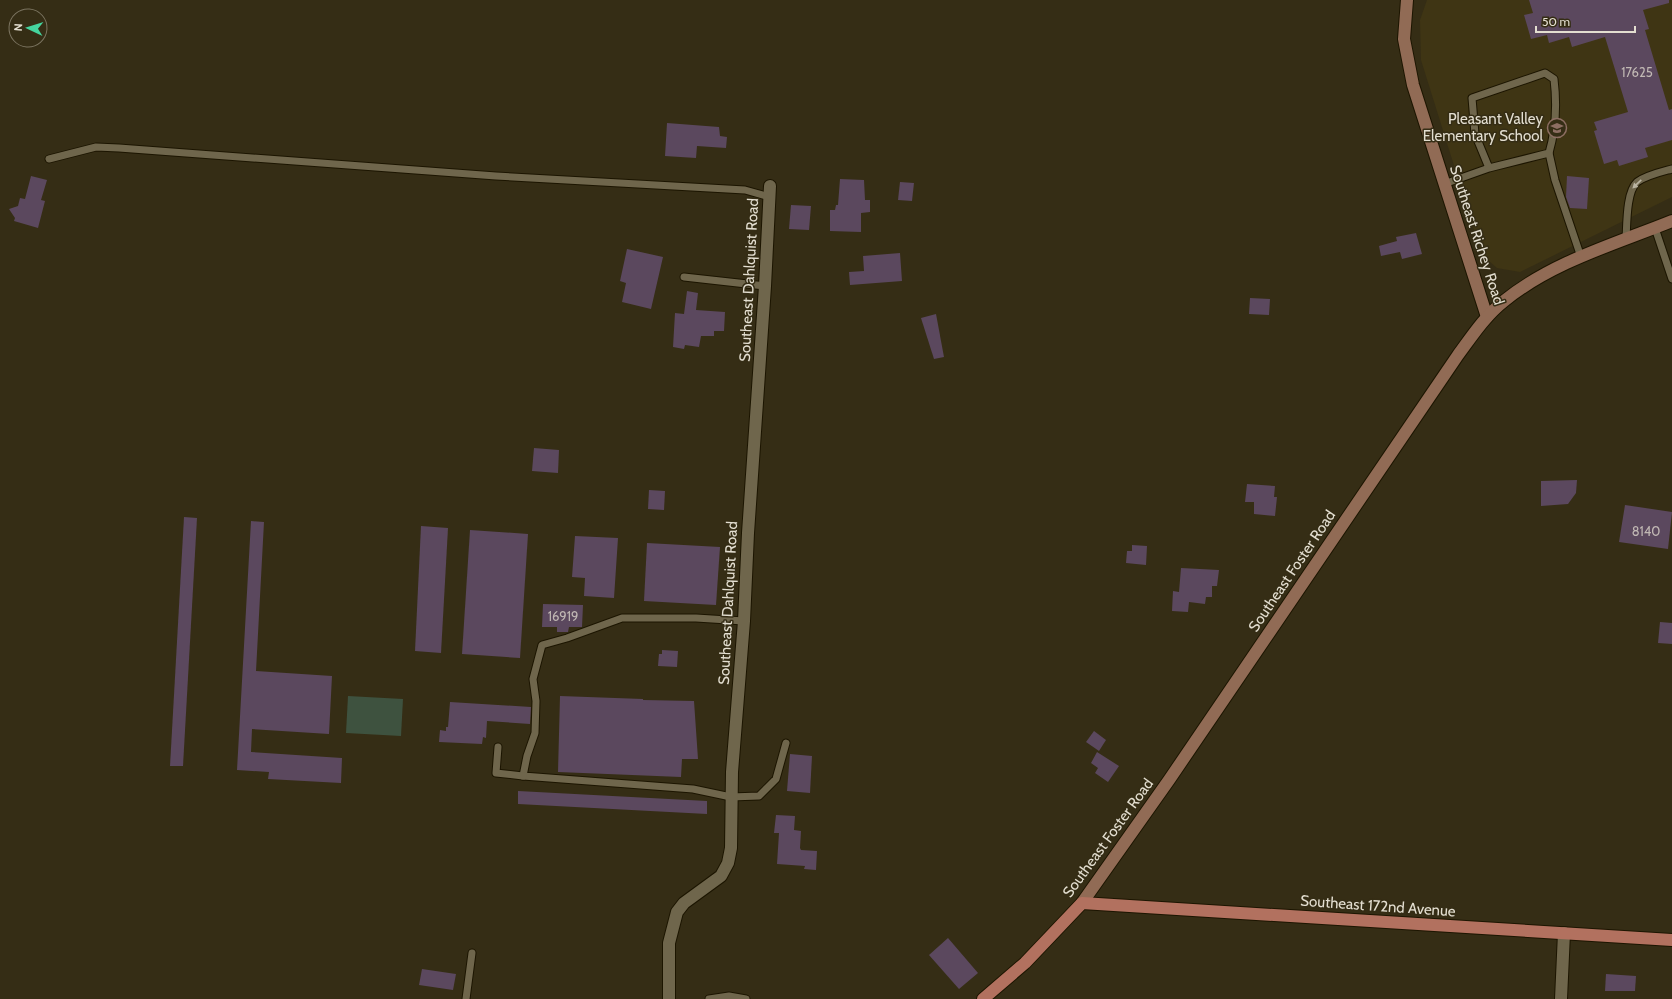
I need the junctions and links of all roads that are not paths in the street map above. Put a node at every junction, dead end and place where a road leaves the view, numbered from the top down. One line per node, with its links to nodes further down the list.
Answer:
1 (1407, 0): 6 (main road, Southeast Richey Road)
2 (1549, 153): 4 (lane); 4 (lane); 11 (lane)
3 (49, 159): 7 (lane)
4 (1489, 168): 6 (lane)
5 (1672, 168): 10 (lane, one-way to 10)
6 (1444, 184): 15 (main road, Southeast Richey Road)
7 (770, 192): 14 (street, Southeast Dahlquist Road)
8 (1672, 221): 9 (main road, Southeast Foster Road)
9 (1655, 228): 10 (main road, Southeast Foster Road); 13 (lane)
10 (1626, 239): 11 (main road, Southeast Foster Road)
11 (1581, 257): 15 (main road, Southeast Foster Road)
12 (684, 277): 14 (lane)
13 (1672, 279)
14 (766, 286): 16 (street, Southeast Dahlquist Road)
15 (1487, 317): 21 (main road, Southeast Foster Road)
16 (744, 621): 19 (lane); 20 (street, Southeast Dahlquist Road)
17 (786, 743): 20 (lane)
18 (498, 747): 19 (lane)
19 (523, 776): 20 (lane)
20 (732, 797): 26 (street, Southeast Dahlquist Road)
21 (1082, 903): 22 (main road, Southeast 172nd Avenue); 29 (main road, Southeast Foster Road)
22 (1564, 933): 23 (main road, Southeast 172nd Avenue); 30 (street)
23 (1672, 940)
24 (472, 953): 25 (lane)
25 (466, 999)
26 (669, 999)
27 (709, 999): 28 (lane)
28 (746, 999)
29 (983, 999)
30 (1561, 999)

